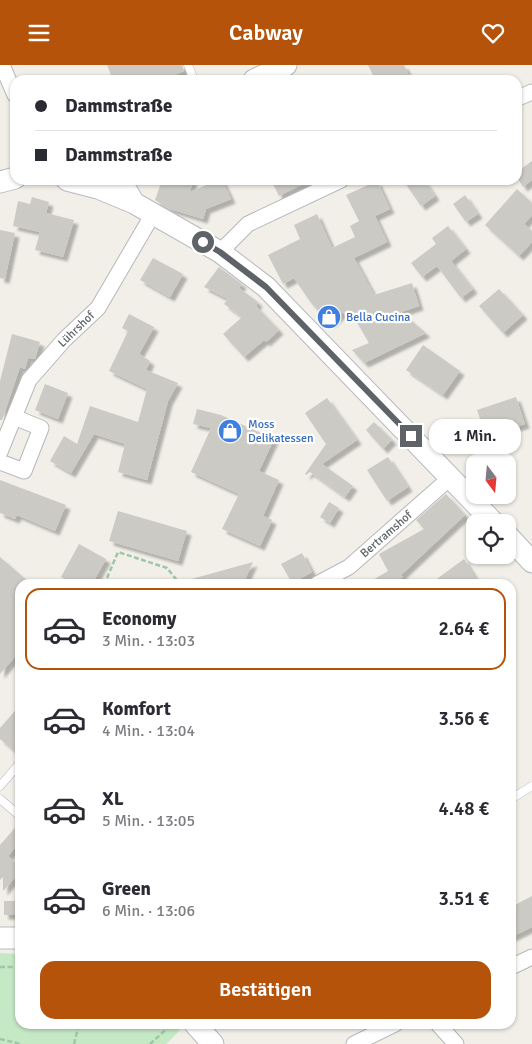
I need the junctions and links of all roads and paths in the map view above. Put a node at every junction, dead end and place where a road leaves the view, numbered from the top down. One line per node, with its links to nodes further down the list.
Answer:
1 (2, 65): 4 (street)
2 (286, 65): 3 (main road)
3 (265, 75)
4 (10, 83)
5 (86, 185): 8 (main road)
6 (123, 185): 8 (main road)
7 (330, 185): 10 (street)
8 (134, 203): 9 (main road)
9 (153, 214): 10 (main road); 11 (street, Lührshof)
10 (220, 252): 14 (main road)
11 (14, 417): 12 (street, Lührshof); 13 (street)
12 (0, 452)
13 (0, 462)
14 (451, 477): 15 (main road); 20 (street, Bertramshof)
15 (486, 514)
16 (516, 545): 17 (main road)
17 (532, 562)
18 (107, 578): 19 (path)
19 (176, 579)
20 (326, 579)
21 (15, 769): 22 (lane)
22 (0, 786)
23 (532, 786): 24 (lane)
24 (516, 796)
25 (0, 799): 26 (lane)
26 (15, 812)
27 (15, 938): 28 (main road)
28 (0, 939)
29 (532, 957): 30 (street)
30 (516, 965)
31 (0, 967): 32 (path)
32 (15, 967)
33 (78, 1029): 40 (path)
34 (166, 1029): 41 (path)
35 (200, 1029): 42 (main road)
36 (385, 1029): 43 (street)
37 (442, 1029): 44 (street)
38 (0, 1039): 39 (path)
39 (21, 1044)
40 (74, 1044)
41 (150, 1044)
42 (213, 1044)
43 (354, 1044)
44 (456, 1044)

